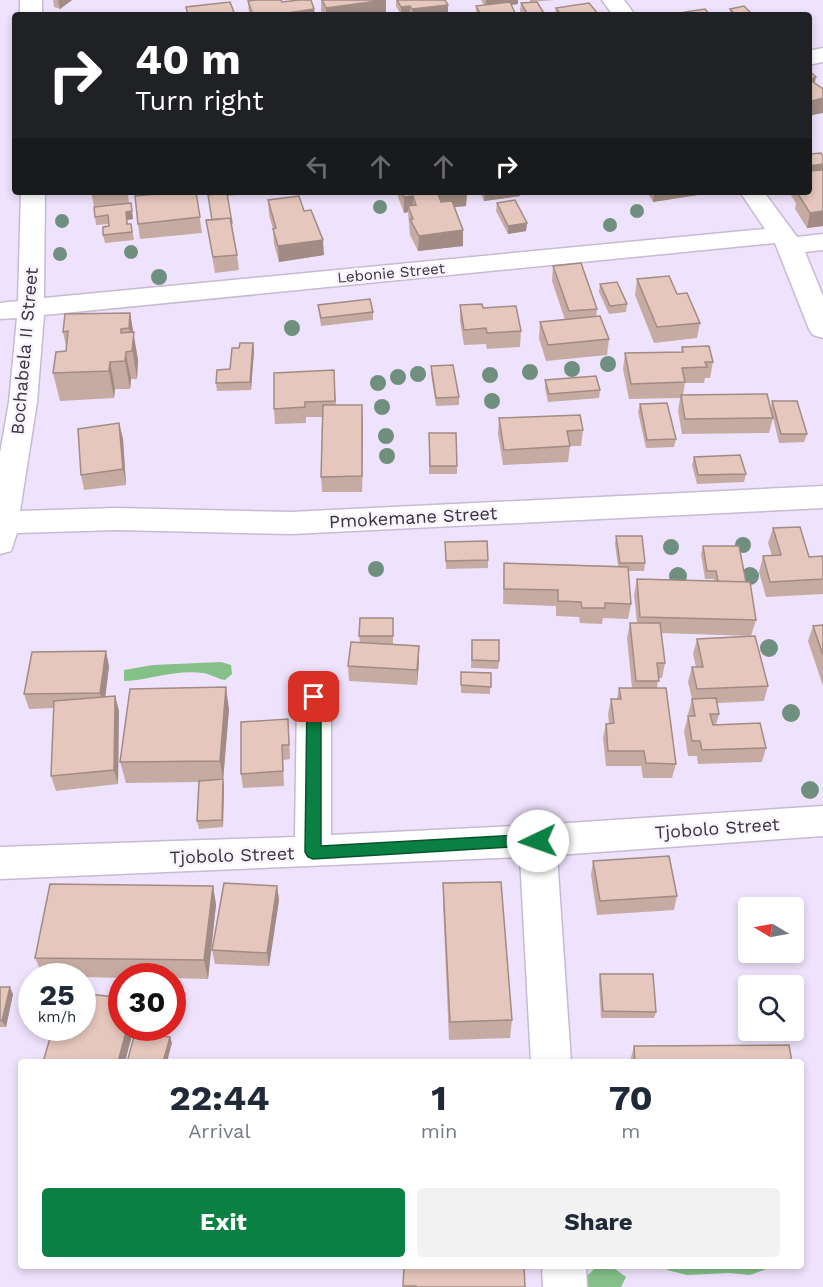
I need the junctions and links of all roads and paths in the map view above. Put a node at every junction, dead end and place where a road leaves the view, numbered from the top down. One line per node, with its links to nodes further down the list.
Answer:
1 (33, 195): 5 (street, Bochabela II Street)
2 (754, 195): 3 (street)
3 (787, 240): 4 (street, Lebonie Street); 5 (street, Lebonie Street); 7 (street)
4 (823, 242)
5 (30, 309): 6 (street, Lebonie Street); 9 (street, Bochabela II Street)
6 (0, 311)
7 (823, 329)
8 (823, 497): 9 (street, Pmokemane Street)
9 (2, 534)
10 (314, 697): 13 (street)
11 (823, 821): 12 (street, Tjobolo Street)
12 (538, 841): 13 (street, Tjobolo Street); 15 (street)
13 (313, 852): 14 (street, Tjobolo Street)
14 (0, 863)
15 (551, 1059)
16 (564, 1269): 17 (street)
17 (565, 1287)

